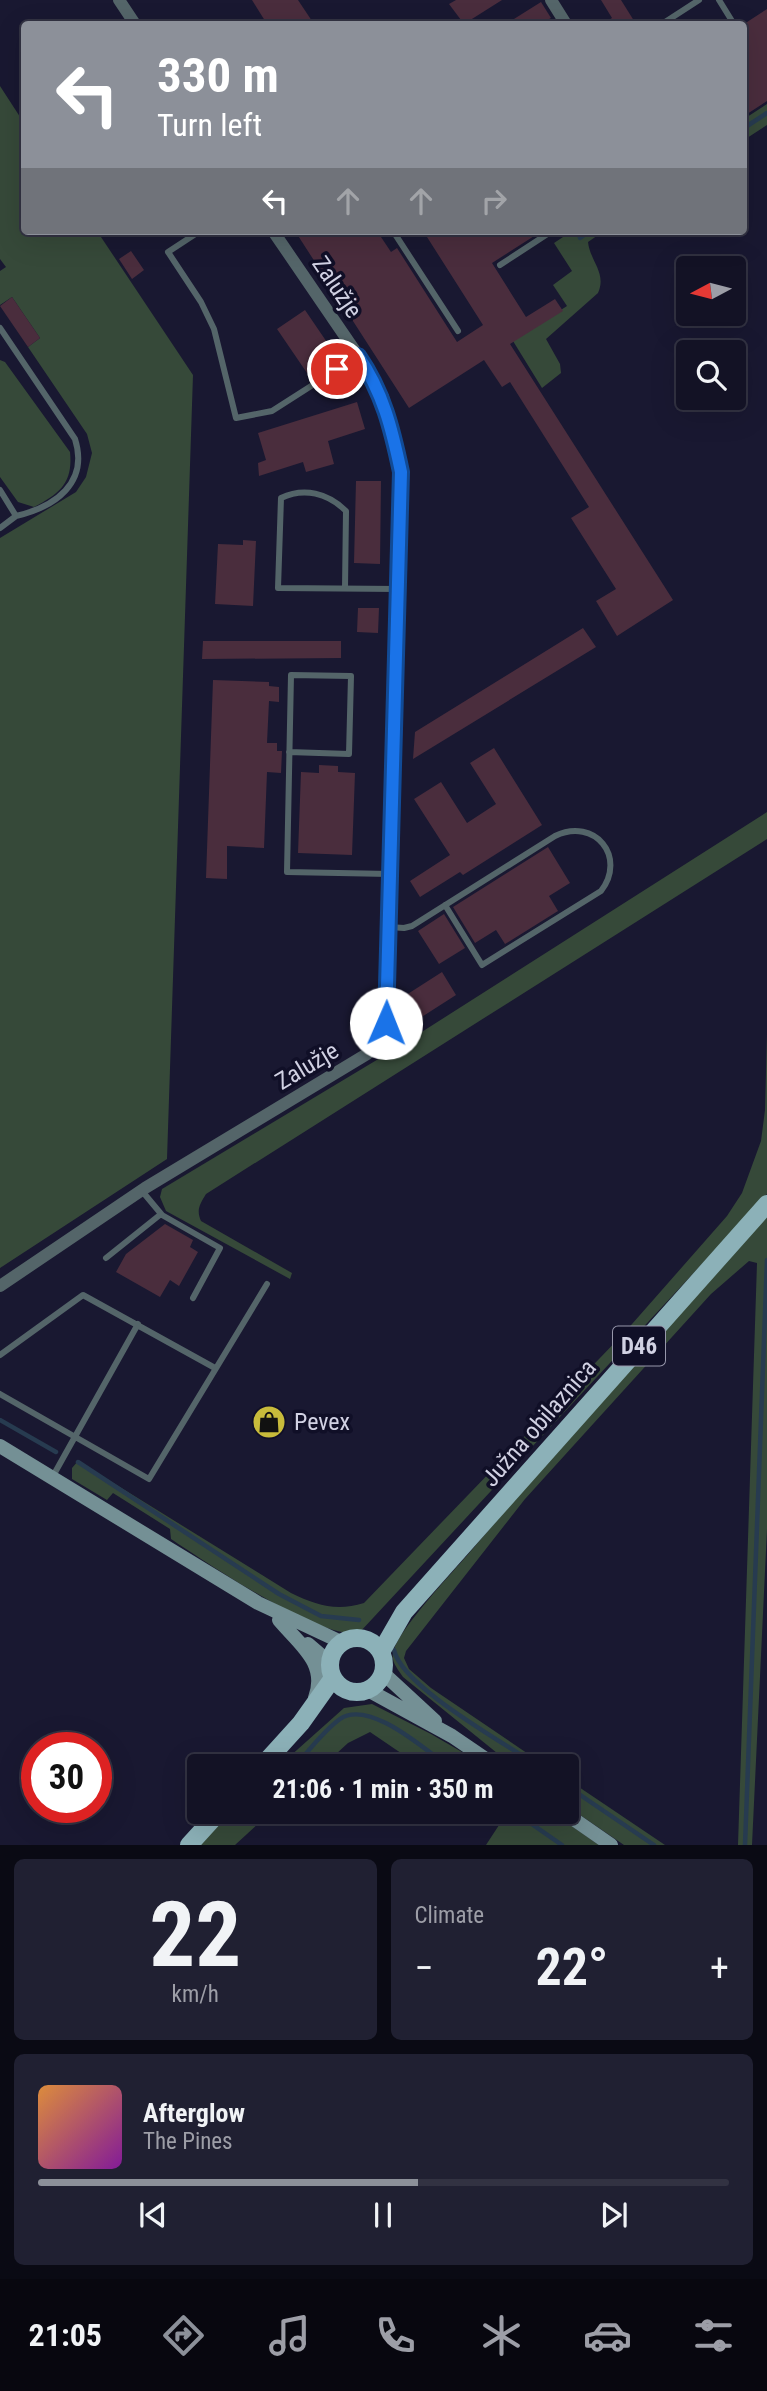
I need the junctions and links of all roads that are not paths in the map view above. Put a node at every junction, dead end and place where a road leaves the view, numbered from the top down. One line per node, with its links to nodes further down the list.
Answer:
1 (119, 0): 5 (street)
2 (551, 0): 6 (street)
3 (699, 0): 7 (lane)
4 (719, 0): 8 (lane)
5 (133, 21)
6 (564, 21)
7 (667, 21)
8 (732, 21)
9 (194, 235): 16 (lane)
10 (276, 235): 16 (street, Zalužje)
11 (396, 235): 15 (lane)
12 (546, 235): 13 (lane)
13 (500, 265)
14 (0, 330): 18 (lane)
15 (458, 331)
16 (358, 356): 21 (street, Zalužje)
17 (0, 490): 18 (lane)
18 (16, 516): 19 (lane)
19 (0, 528)
20 (345, 589): 20 (lane); 21 (lane)
21 (398, 589): 23 (street, Zalužje)
22 (289, 752): 22 (lane); 23 (lane)
23 (390, 874): 25 (street, Zalužje)
24 (445, 905): 24 (lane); 25 (lane)
25 (389, 927): 26 (street, Zalužje)
26 (141, 1191): 28 (lane); 31 (street, Zalužje)
27 (767, 1204): 41 (main road, Južna obilaznica / D46)
28 (161, 1214): 29 (lane); 32 (lane)
29 (106, 1258)
30 (267, 1284): 35 (lane)
31 (0, 1286)
32 (192, 1298)
33 (138, 1324): 34 (lane); 35 (lane); 37 (lane)
34 (0, 1355)
35 (215, 1368): 37 (lane)
36 (0, 1394): 37 (lane)
37 (76, 1435): 39 (lane)
38 (0, 1446): 39 (main road)
39 (52, 1478): 40 (main road)
40 (258, 1603): 42 (main road); 44 (main road)
41 (404, 1612): 43 (main road, Južna obilaznica / D46); 45 (main road, Južna obilaznica / D46)
42 (279, 1620): 47 (main road); 49 (main road)
43 (366, 1639): 44 (main road, Južna obilaznica / D46); 45 (main road)
44 (341, 1642): 47 (main road)
45 (381, 1652): 46 (main road)
46 (383, 1673): 48 (main road); 50 (main road)
47 (336, 1677): 48 (main road); 49 (main road)
48 (368, 1690): 50 (main road)
49 (306, 1716): 51 (main road)
50 (452, 1736): 52 (main road)
51 (273, 1754)
52 (478, 1754)
53 (579, 1823): 56 (main road)
54 (208, 1824): 55 (main road)
55 (189, 1845)
56 (611, 1845)

